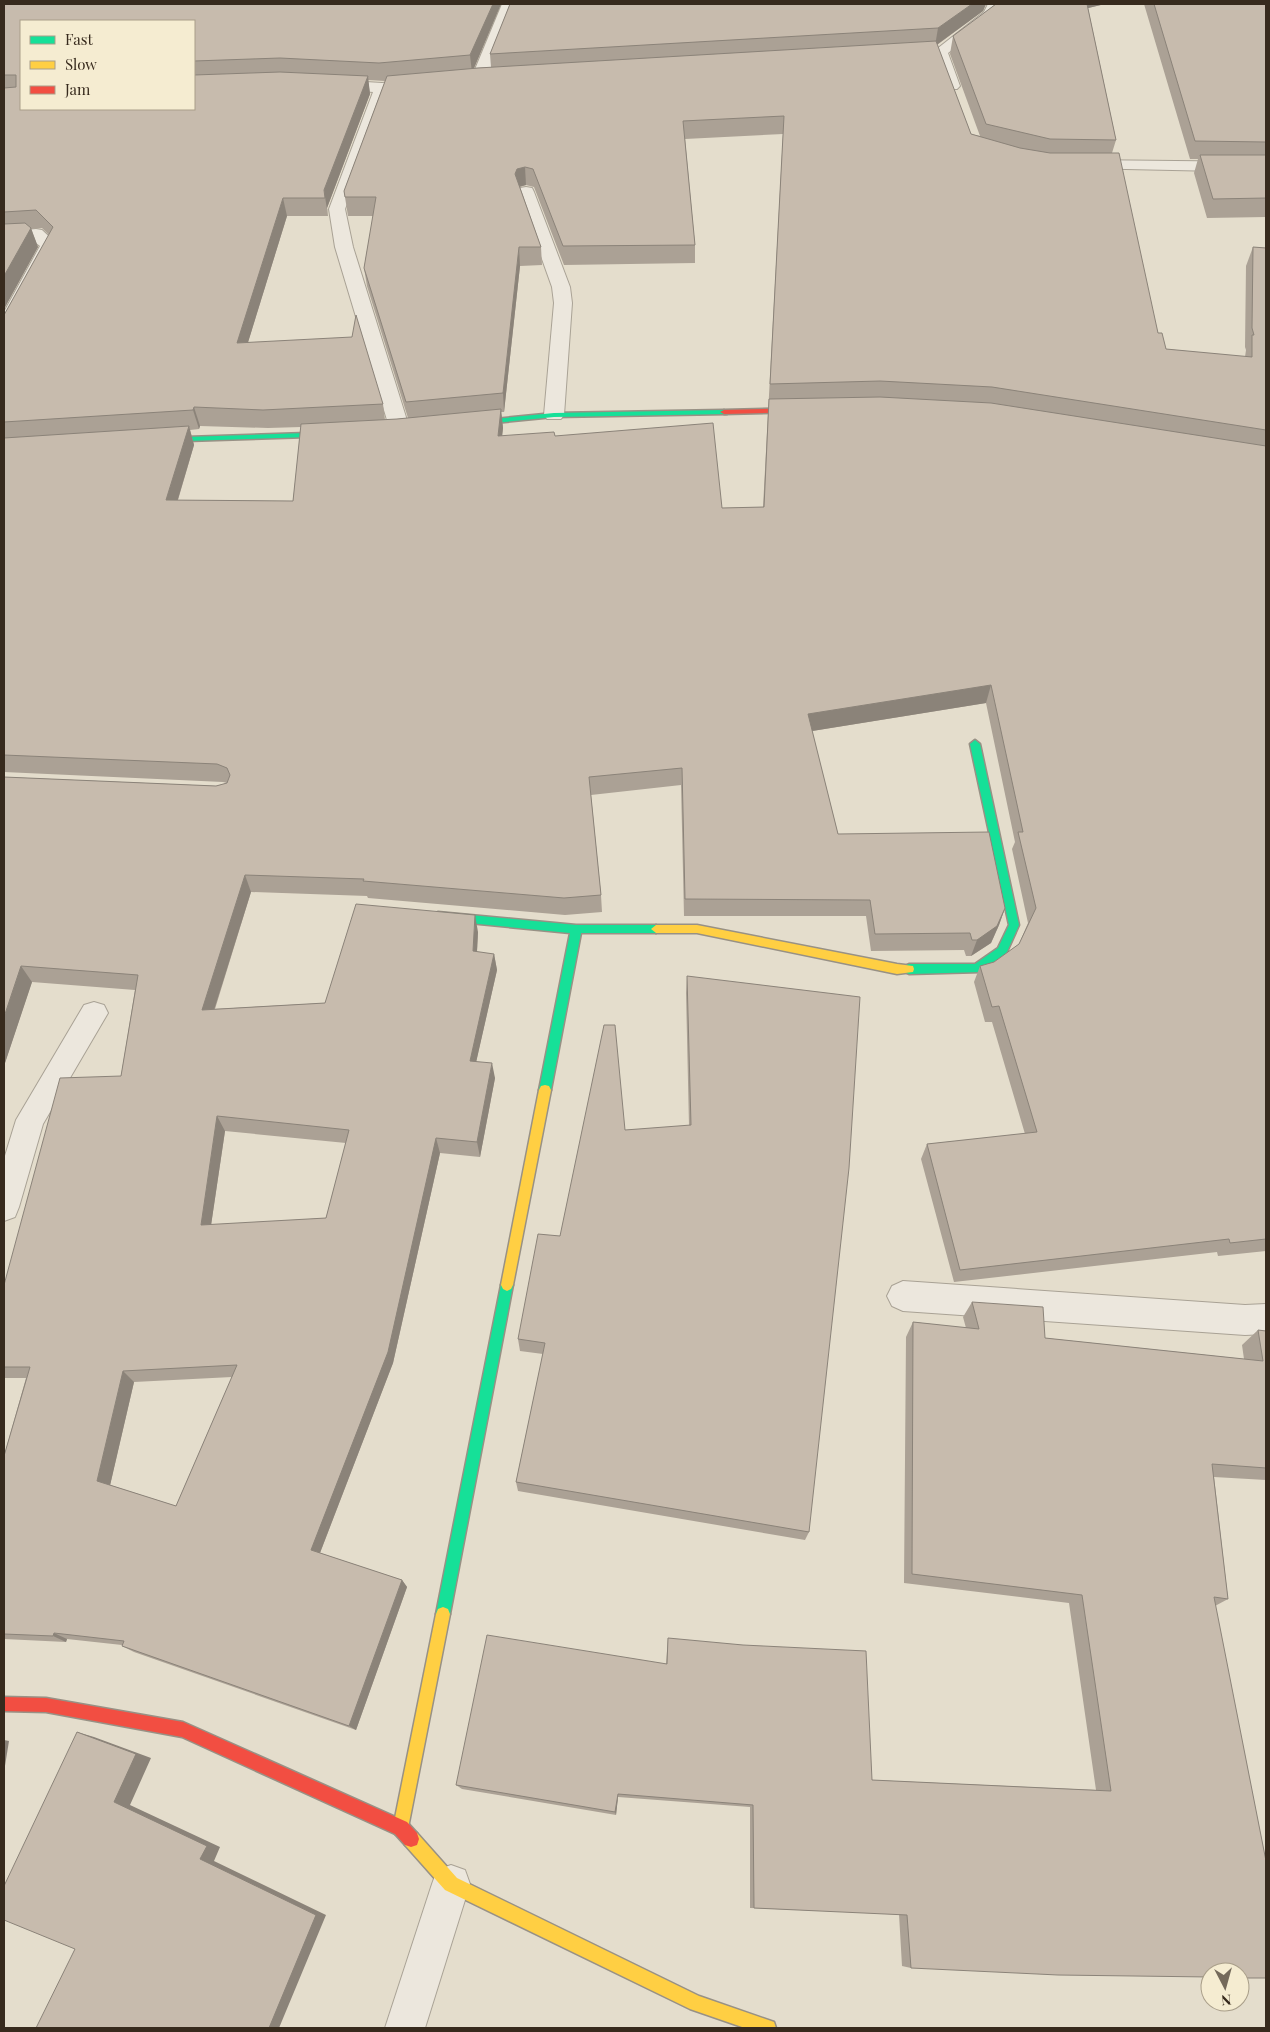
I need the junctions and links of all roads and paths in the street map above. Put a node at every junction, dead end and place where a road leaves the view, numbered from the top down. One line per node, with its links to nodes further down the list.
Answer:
1 (509, 4): 4 (street)
2 (995, 4): 9 (street)
3 (499, 78): 4 (street)
4 (479, 79): 5 (street)
5 (460, 81)
6 (431, 84): 8 (street)
7 (322, 85): 8 (street)
8 (382, 88): 18 (street)
9 (958, 104)
10 (1066, 164): 11 (street)
11 (1266, 167)
12 (526, 192): 16 (street)
13 (4, 237): 14 (street)
14 (4, 328)
15 (818, 410): 16 (street)
16 (554, 415): 17 (street)
17 (448, 425)
18 (400, 430)
19 (352, 433): 20 (street)
20 (142, 441)
21 (975, 744): 23 (street)
22 (429, 915): 23 (street)
23 (576, 929): 29 (street)
24 (94, 1013): 25 (street)
25 (4, 1207)
26 (903, 1296): 27 (street)
27 (1266, 1319)
28 (4, 1704): 29 (street)
29 (401, 1828): 30 (street)
30 (451, 1884): 31 (street); 32 (street)
31 (405, 2028)
32 (768, 2028)

